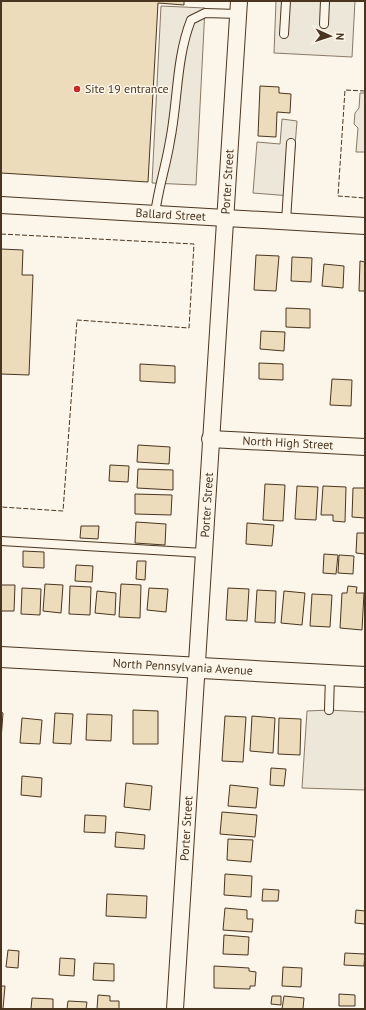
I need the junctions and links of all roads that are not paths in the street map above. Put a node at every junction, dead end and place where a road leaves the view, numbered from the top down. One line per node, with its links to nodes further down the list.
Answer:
1 (286, 1): 5 (lane)
2 (325, 1): 4 (lane)
3 (238, 7): 8 (lane); 9 (street, Porter Street)
4 (324, 24)
5 (284, 34)
6 (291, 143): 10 (lane)
7 (1, 205): 8 (street, Ballard Street)
8 (155, 214): 9 (street, Ballard Street)
9 (224, 217): 10 (street, Ballard Street); 12 (street, Porter Street)
10 (286, 221): 11 (street, Ballard Street)
11 (365, 226)
12 (210, 439): 13 (street, North High Street); 15 (street, Porter Street)
13 (365, 447)
14 (1, 541): 15 (lane)
15 (204, 553): 17 (street, Porter Street)
16 (1, 657): 17 (street, North Pennsylvania Avenue)
17 (197, 668): 18 (street, North Pennsylvania Avenue); 21 (street, Porter Street)
18 (330, 675): 19 (street, North Pennsylvania Avenue); 20 (lane)
19 (365, 677)
20 (329, 710)
21 (175, 1009)

